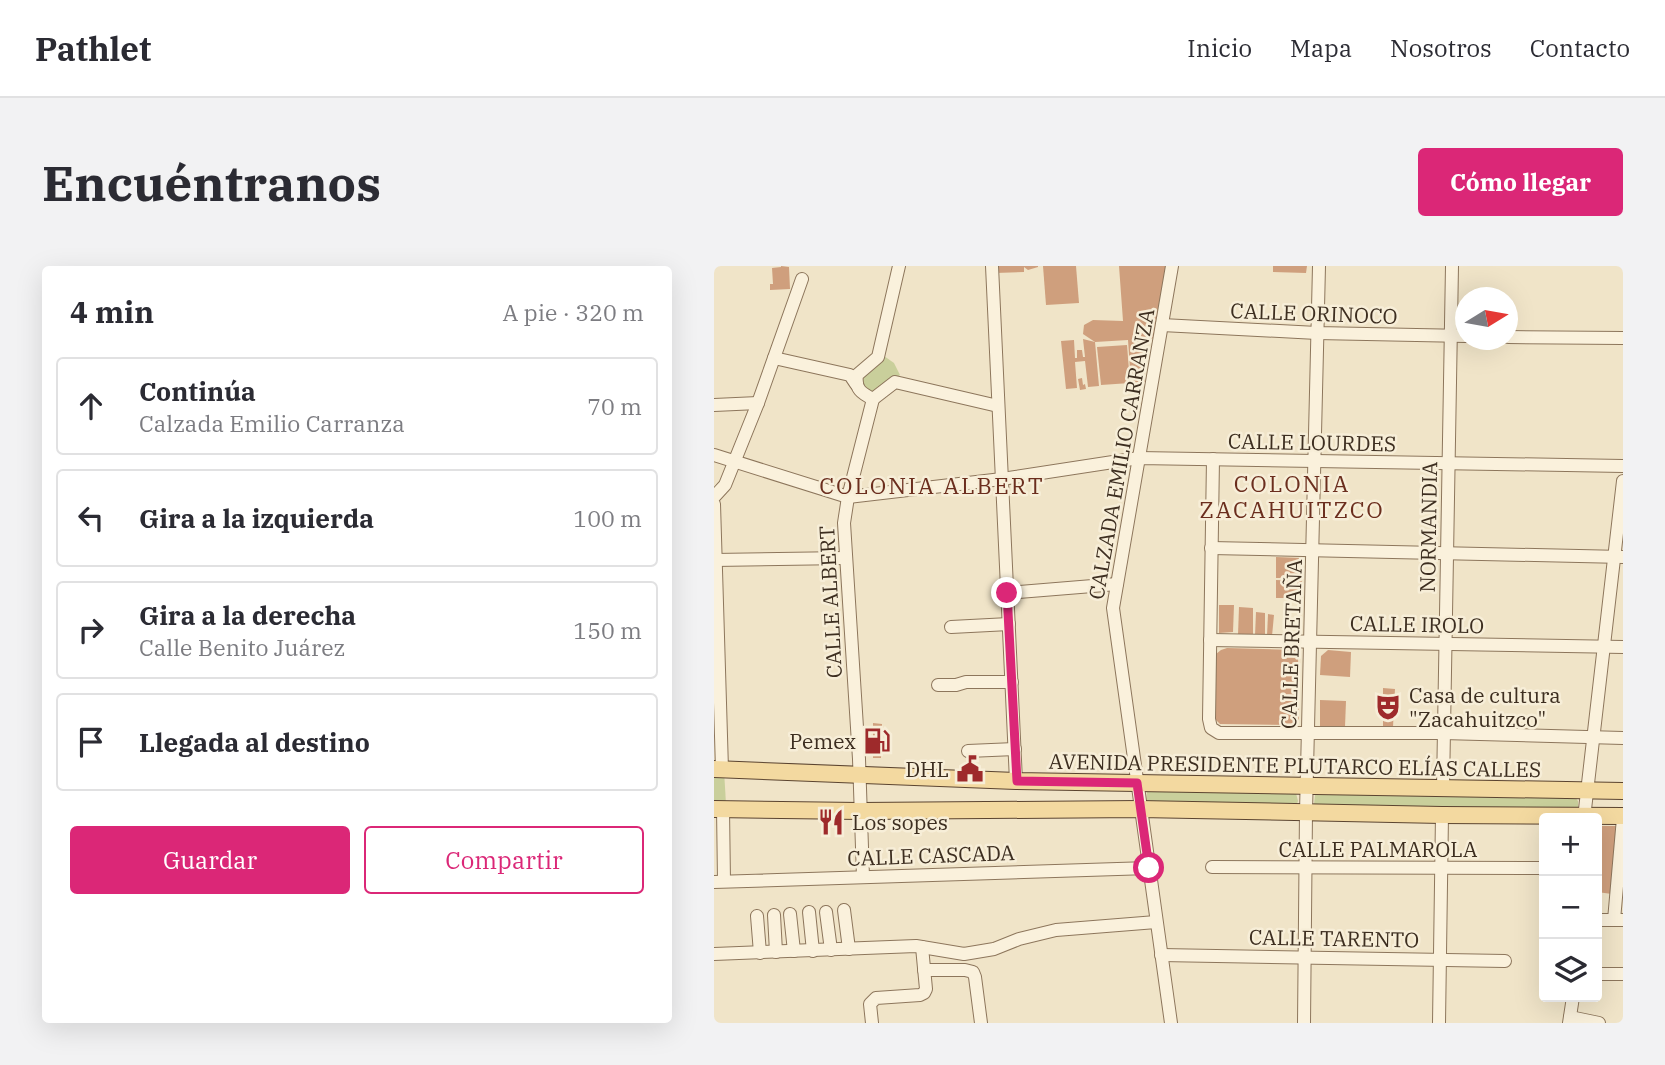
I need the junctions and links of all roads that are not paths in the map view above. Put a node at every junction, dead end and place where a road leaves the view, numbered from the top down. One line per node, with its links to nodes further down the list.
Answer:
1 (899, 266): 14 (street)
2 (992, 266): 18 (street)
3 (1172, 266): 7 (street, CALZADA EMILIO CARRANZA)
4 (1319, 266): 8 (street, CALLE BRETAÑA)
5 (1452, 266): 9 (street, NORMANDIA)
6 (802, 279): 13 (street)
7 (1162, 325): 8 (street, CALLE ORINOCO); 20 (street, CALZADA EMILIO CARRANZA)
8 (1317, 333): 9 (street, CALLE ORINOCO); 23 (street, CALLE BRETAÑA)
9 (1451, 336): 10 (street, CALLE ORINOCO); 24 (street, NORMANDIA)
10 (1455, 336)
11 (1518, 337): 12 (street)
12 (1623, 338)
13 (774, 358): 14 (street); 16 (street)
14 (856, 384): 15 (street)
15 (873, 398): 18 (street); 29 (street, CALLE ALBERT)
16 (758, 403): 17 (street); 22 (street)
17 (714, 405)
18 (998, 406): 26 (street)
19 (714, 455): 22 (street)
20 (1139, 458): 21 (street, CALLE LOURDES); 26 (street, CALLE LOURDES); 37 (street, CALZADA EMILIO CARRANZA)
21 (1213, 459): 23 (street, CALLE LOURDES); 31 (street)
22 (734, 461): 28 (street); 29 (street)
23 (1314, 461): 24 (street, CALLE LOURDES); 32 (street, CALLE BRETAÑA)
24 (1448, 464): 25 (street, CALLE LOURDES); 33 (street, NORMANDIA)
25 (1623, 466)
26 (1002, 479): 29 (street, CALLE LOURDES); 38 (street)
27 (1623, 481): 34 (street)
28 (714, 497)
29 (848, 497): 35 (street, CALLE ALBERT)
30 (714, 504): 36 (street)
31 (1211, 548): 32 (street); 41 (street)
32 (1312, 551): 33 (street); 42 (street, CALLE BRETAÑA)
33 (1447, 553): 34 (street); 43 (street, NORMANDIA)
34 (1619, 557): 44 (street)
35 (845, 558): 36 (street); 55 (street, CALLE ALBERT)
36 (715, 560): 54 (street)
37 (1117, 583): 38 (street); 57 (street, CALZADA EMILIO CARRANZA)
38 (1007, 593): 39 (street)
39 (1009, 624): 40 (street); 46 (street)
40 (951, 627)
41 (1210, 640): 42 (street, CALLE IROLO); 48 (street)
42 (1309, 642): 43 (street, CALLE IROLO); 48 (street, CALLE BRETAÑA)
43 (1446, 644): 44 (street, CALLE IROLO); 49 (street, NORMANDIA)
44 (1604, 647): 45 (street, CALLE IROLO); 50 (street)
45 (1623, 647)
46 (1012, 682): 47 (street); 52 (street)
47 (938, 685)
48 (1307, 733): 49 (street); 58 (street, CALLE BRETAÑA)
49 (1443, 733): 50 (street); 59 (street, NORMANDIA)
50 (1594, 737): 51 (street); 60 (street)
51 (1623, 738)
52 (1015, 749): 53 (street); 56 (street)
53 (968, 751)
54 (718, 769): 55 (main road, AVENIDA PRESIDENTE PLUTARCO ELÍAS CALLES)
55 (859, 775): 56 (main road, AVENIDA PRESIDENTE PLUTARCO ELÍAS CALLES); 64 (street, CALLE ALBERT)
56 (1017, 781): 57 (main road, AVENIDA PRESIDENTE PLUTARCO ELÍAS CALLES)
57 (1137, 783): 58 (main road, AVENIDA PRESIDENTE PLUTARCO ELÍAS CALLES); 63 (street, CALZADA EMILIO CARRANZA)
58 (1306, 786): 59 (main road, AVENIDA PRESIDENTE PLUTARCO ELÍAS CALLES); 65 (street, CALLE BRETAÑA)
59 (1443, 788): 60 (main road, AVENIDA PRESIDENTE PLUTARCO ELÍAS CALLES)
60 (1587, 790): 61 (main road, AVENIDA PRESIDENTE PLUTARCO ELÍAS CALLES); 66 (street)
61 (1623, 791)
62 (719, 809): 64 (main road); 77 (street)
63 (1140, 809): 64 (main road); 65 (main road); 72 (street, CALZADA EMILIO CARRANZA)
64 (860, 810): 76 (street, CALLE ALBERT)
65 (1306, 812): 67 (main road); 73 (street, CALLE BRETAÑA)
66 (1585, 813)
67 (1442, 815): 68 (main road); 75 (street)
68 (1539, 817)
69 (1623, 817): 70 (main road); 84 (street)
70 (1602, 818)
71 (1212, 867): 73 (street, CALLE PALMAROLA)
72 (1149, 868): 76 (street, CALLE CASCADA); 85 (street, CALZADA EMILIO CARRANZA)
73 (1305, 868): 75 (street, CALLE PALMAROLA); 95 (street, CALLE BRETAÑA)
74 (1539, 868): 75 (street, CALLE PALMAROLA)
75 (1441, 869): 96 (street)
76 (863, 877): 77 (street, CALLE CASCADA)
77 (719, 882)
78 (844, 910): 87 (street)
79 (809, 912): 90 (street)
80 (826, 912): 88 (street)
81 (774, 915): 91 (street)
82 (790, 915): 89 (street)
83 (757, 916): 92 (street)
84 (1618, 920)
85 (1156, 922): 86 (street); 94 (street, CALZADA EMILIO CARRANZA)
86 (919, 947): 87 (street); 98 (street)
87 (849, 949): 88 (street)
88 (831, 950): 90 (street)
89 (794, 951): 90 (street); 91 (street)
90 (813, 951)
91 (776, 952): 92 (street)
92 (760, 953): 93 (street)
93 (714, 954)
94 (1161, 955): 95 (street, CALLE TARENTO); 105 (street, CALZADA EMILIO CARRANZA)
95 (1305, 956): 96 (street, CALLE TARENTO); 106 (street, CALLE BRETAÑA)
96 (1440, 959): 97 (street, CALLE TARENTO); 107 (street)
97 (1506, 961)
98 (924, 970): 103 (street); 104 (street)
99 (1602, 974): 100 (street)
100 (1623, 974)
101 (1572, 1002): 102 (street)
102 (1569, 1020): 108 (street)
103 (872, 1023)
104 (981, 1023)
105 (1171, 1023)
106 (1304, 1023)
107 (1439, 1023)
108 (1599, 1023)

